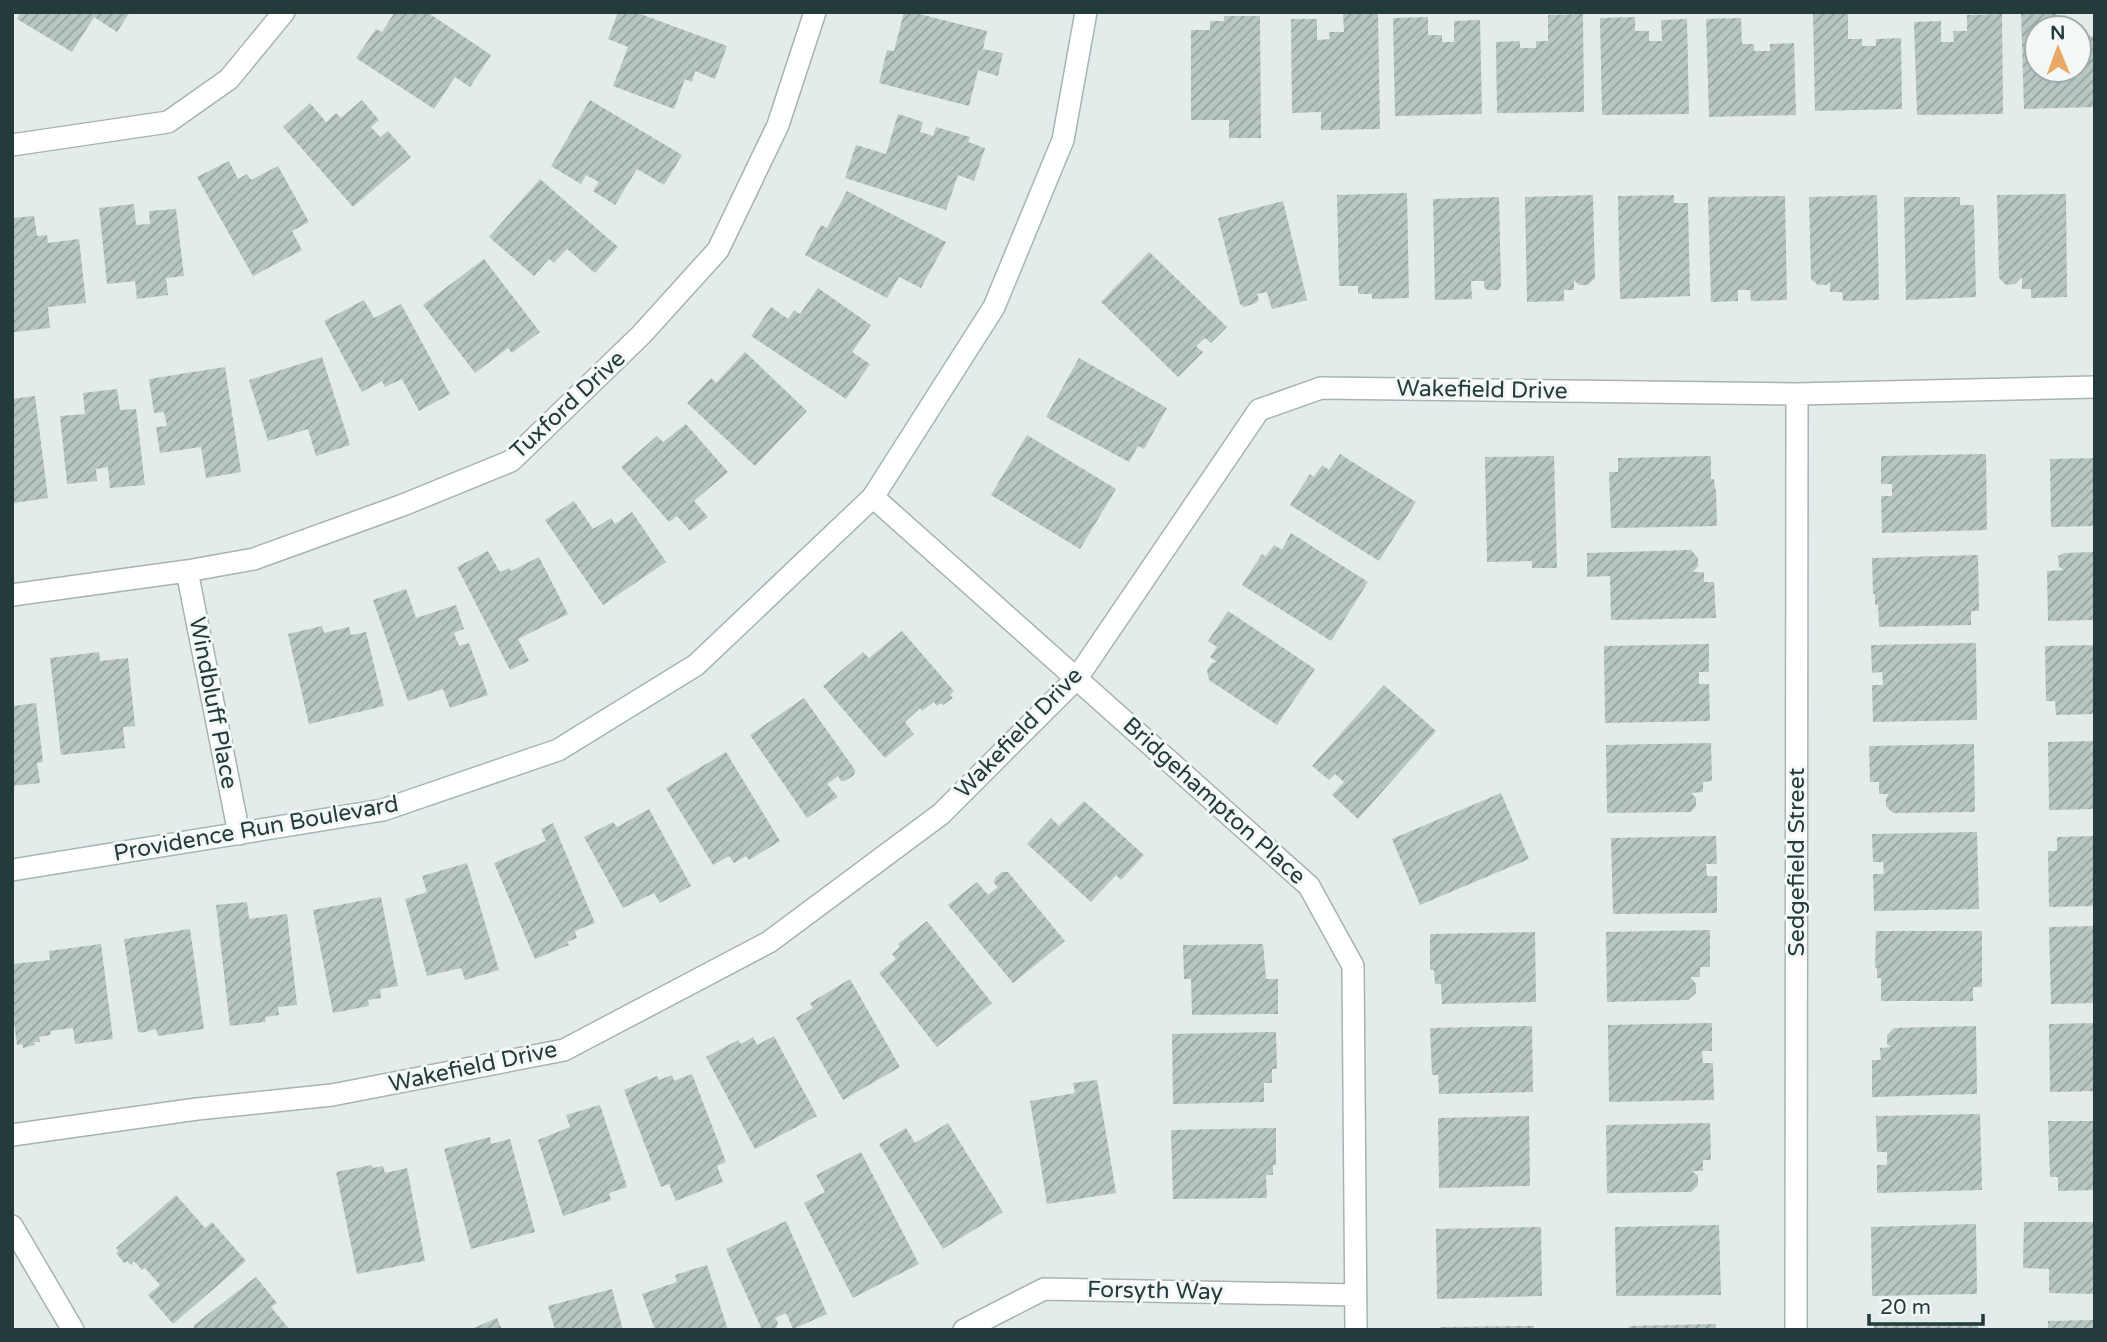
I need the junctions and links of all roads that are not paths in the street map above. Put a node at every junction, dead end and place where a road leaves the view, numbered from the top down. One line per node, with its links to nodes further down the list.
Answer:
1 (284, 12): 4 (street)
2 (815, 12): 8 (street, Tuxford Drive)
3 (1086, 12): 7 (street, Providence Run Boulevard)
4 (12, 145)
5 (2095, 387): 6 (street, Wakefield Drive)
6 (1797, 394): 10 (street, Wakefield Drive); 19 (street, Sedgefield Street)
7 (873, 497): 10 (street, Bridgehampton Place); 11 (street, Providence Run Boulevard)
8 (187, 571): 9 (street, Tuxford Drive); 11 (street, Windbluff Place)
9 (12, 595)
10 (1077, 678): 13 (street, Wakefield Drive); 15 (street, Bridgehampton Place)
11 (239, 834): 12 (street, Providence Run Boulevard)
12 (12, 870)
13 (12, 1135)
14 (12, 1226): 16 (street)
15 (1355, 1295): 17 (street, Forsyth Way); 18 (street, Bridgehampton Place)
16 (73, 1330)
17 (964, 1330)
18 (1356, 1330)
19 (1796, 1330)

